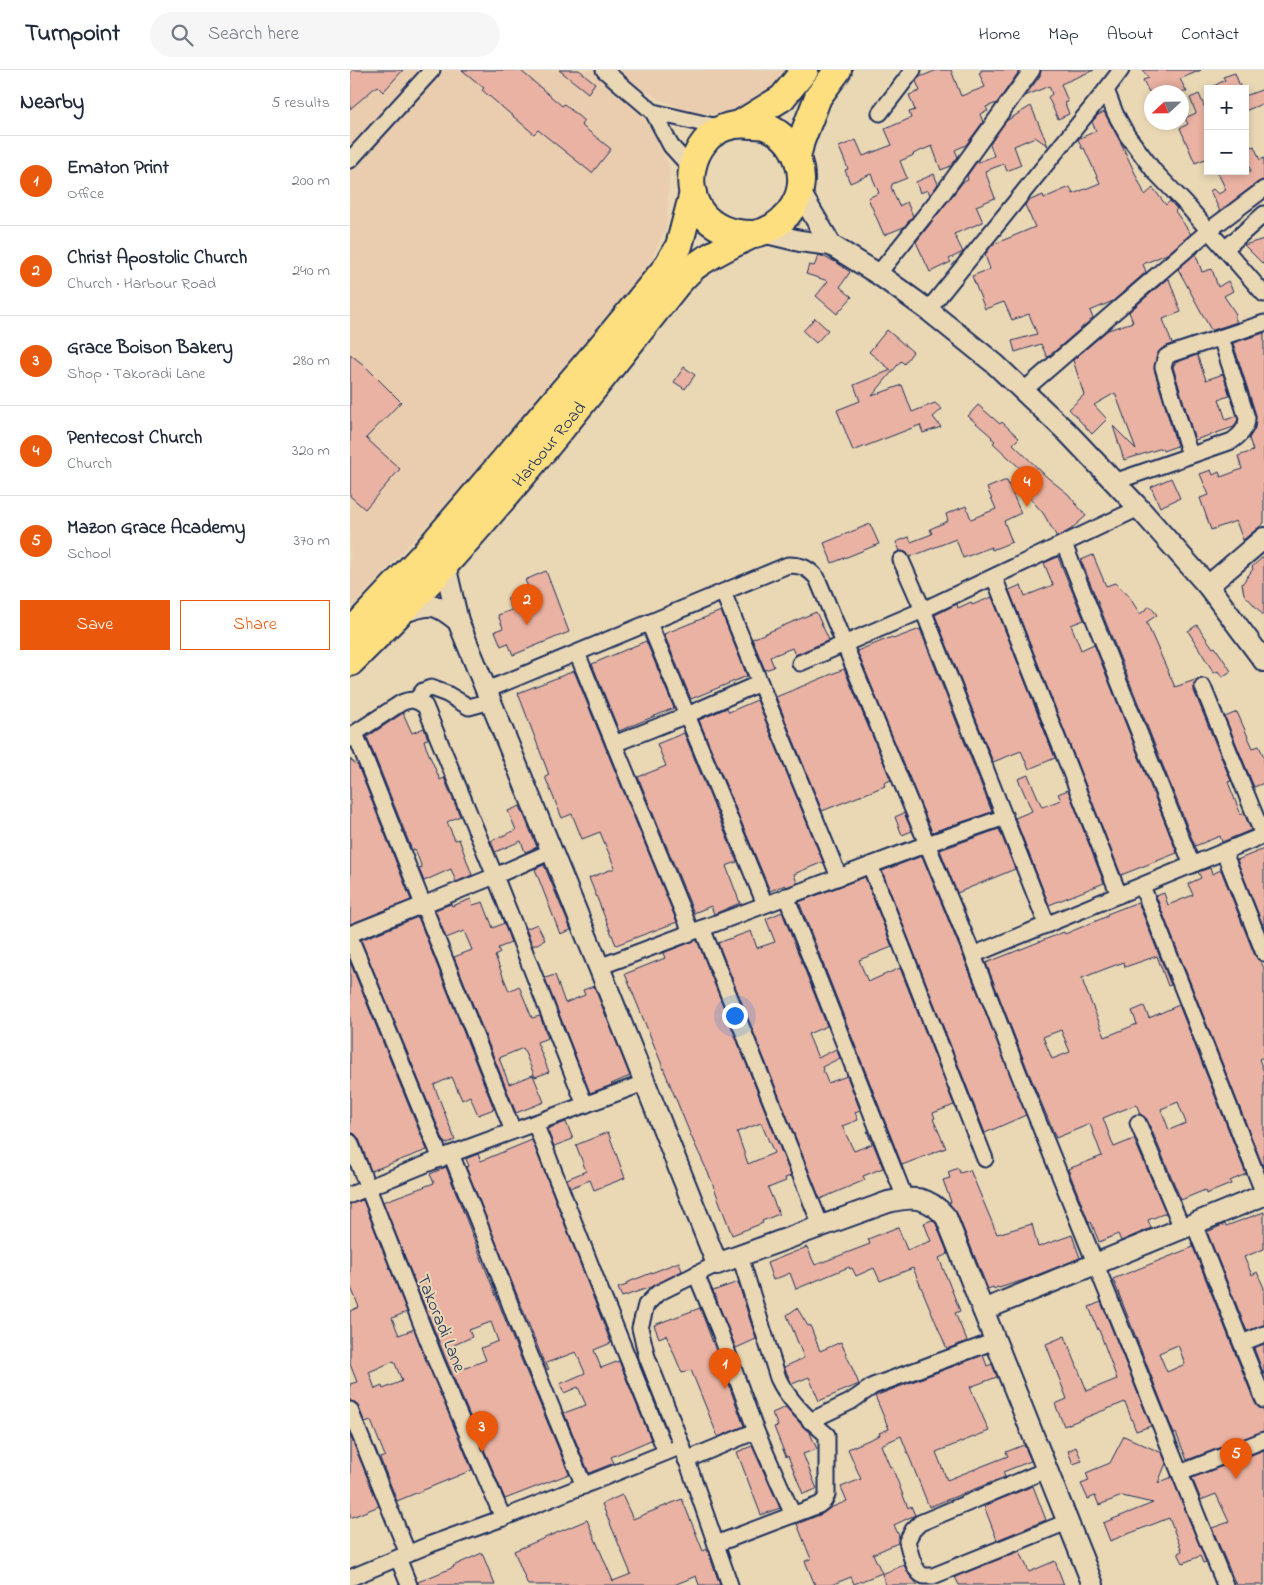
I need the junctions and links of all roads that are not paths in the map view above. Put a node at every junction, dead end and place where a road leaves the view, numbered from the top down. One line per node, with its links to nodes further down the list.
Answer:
1 (432, 70): 13 (street)
2 (604, 70): 9 (street)
3 (805, 70): 11 (highway, Harbour Road)
4 (838, 70): 12 (highway, Harbour Road)
5 (913, 70): 10 (street)
6 (1032, 70): 22 (street)
7 (1120, 70): 8 (street)
8 (1106, 90): 18 (street); 24 (street)
9 (653, 112): 11 (street); 14 (street)
10 (880, 113)
11 (732, 126): 12 (highway, Harbour Road); 14 (highway, Harbour Road)
12 (797, 158): 16 (highway, Harbour Road)
13 (350, 160)
14 (692, 180): 19 (highway); 42 (highway, Harbour Road)
15 (1264, 189): 18 (street)
16 (800, 192): 19 (highway, Harbour Road); 20 (street)
17 (1264, 214): 21 (street)
18 (1208, 231): 21 (street); 27 (street)
19 (758, 233): 20 (street); 34 (highway, Harbour Road)
20 (831, 245): 22 (street)
21 (1224, 249): 23 (street)
22 (878, 274): 24 (street)
23 (1264, 294)
24 (928, 310): 27 (street)
25 (1264, 322): 26 (street)
26 (1221, 338): 28 (street); 28 (street)
27 (1024, 391): 29 (street)
28 (1190, 455): 29 (street)
29 (1114, 482): 30 (street)
30 (1139, 508): 32 (street); 36 (street)
31 (1264, 538): 36 (street)
32 (1064, 544): 35 (street); 61 (street)
33 (901, 560): 38 (street)
34 (445, 565): 39 (highway, Harbour Road); 40 (street)
35 (994, 577): 38 (street); 65 (street)
36 (1208, 586): 45 (street)
37 (723, 592): 41 (street); 43 (street); 48 (street)
38 (923, 610): 43 (street); 55 (street)
39 (399, 614): 40 (street); 46 (highway, Harbour Road)
40 (458, 620): 50 (street)
41 (649, 623): 44 (street); 52 (street)
42 (350, 634)
43 (844, 644): 47 (street); 57 (street)
44 (577, 653): 50 (street); 54 (street)
45 (1264, 661)
46 (350, 663)
47 (800, 663)
48 (760, 683): 52 (street); 63 (street)
49 (1203, 687): 56 (street)
50 (489, 696): 51 (street); 58 (street)
51 (409, 701): 53 (street); 62 (street)
52 (687, 715): 54 (street); 67 (street)
53 (352, 733): 68 (street)
54 (614, 744): 70 (street)
55 (1005, 817): 57 (street); 69 (street)
56 (1264, 835): 59 (street)
57 (926, 844): 60 (street); 73 (street)
58 (552, 852): 62 (street); 74 (street)
59 (1224, 852): 61 (street); 72 (street)
60 (870, 865): 63 (street); 82 (street)
61 (1192, 865): 64 (street)
62 (496, 876): 68 (street); 76 (street)
63 (839, 877): 66 (street)
64 (1142, 886): 65 (street); 85 (street)
65 (1119, 895): 69 (street)
66 (786, 896): 67 (street); 86 (street)
67 (765, 904): 70 (street)
68 (423, 906): 71 (street); 79 (street)
69 (1047, 925): 73 (street)
70 (696, 930): 74 (street); 87 (street)
71 (350, 935): 81 (street)
72 (1264, 953)
73 (973, 955): 90 (street)
74 (599, 966): 75 (street)
75 (644, 1083): 76 (street); 91 (street)
76 (585, 1105): 77 (street)
77 (535, 1123): 79 (street); 102 (street)
78 (1138, 1123): 88 (street)
79 (512, 1131): 81 (street)
80 (350, 1142): 83 (street, Takoradi Lane)
81 (446, 1156): 83 (street); 106 (street)
82 (985, 1159)
83 (369, 1187): 84 (street); 108 (street, Takoradi Lane)
84 (350, 1195)
85 (1264, 1195): 88 (street)
86 (905, 1198): 87 (street); 93 (street)
87 (821, 1226): 89 (street)
88 (1188, 1226): 90 (street); 96 (street)
89 (740, 1256): 91 (street); 99 (street)
90 (1096, 1263): 93 (street); 105 (street)
91 (717, 1264): 92 (street)
92 (696, 1274): 100 (street); 103 (street)
93 (983, 1310): 95 (street)
94 (1264, 1334): 96 (street)
95 (995, 1341): 99 (street); 104 (street)
96 (1242, 1343): 97 (street)
97 (1264, 1400)
98 (350, 1410): 111 (street)
99 (810, 1421): 107 (street)
100 (756, 1431): 103 (street); 107 (street)
101 (1264, 1440): 105 (street)
102 (666, 1452): 103 (street); 106 (street)
103 (684, 1453): 110 (street)
104 (1046, 1470): 109 (street); 109 (street)
105 (1180, 1473): 116 (street)
106 (584, 1486): 108 (street)
107 (793, 1515): 110 (street)
108 (503, 1518): 111 (street)
109 (1068, 1522): 115 (street)
110 (716, 1544): 114 (street)
111 (403, 1556): 112 (street); 113 (street)
112 (350, 1578)
113 (409, 1585)
114 (730, 1585)
115 (1093, 1585)
116 (1225, 1585)

